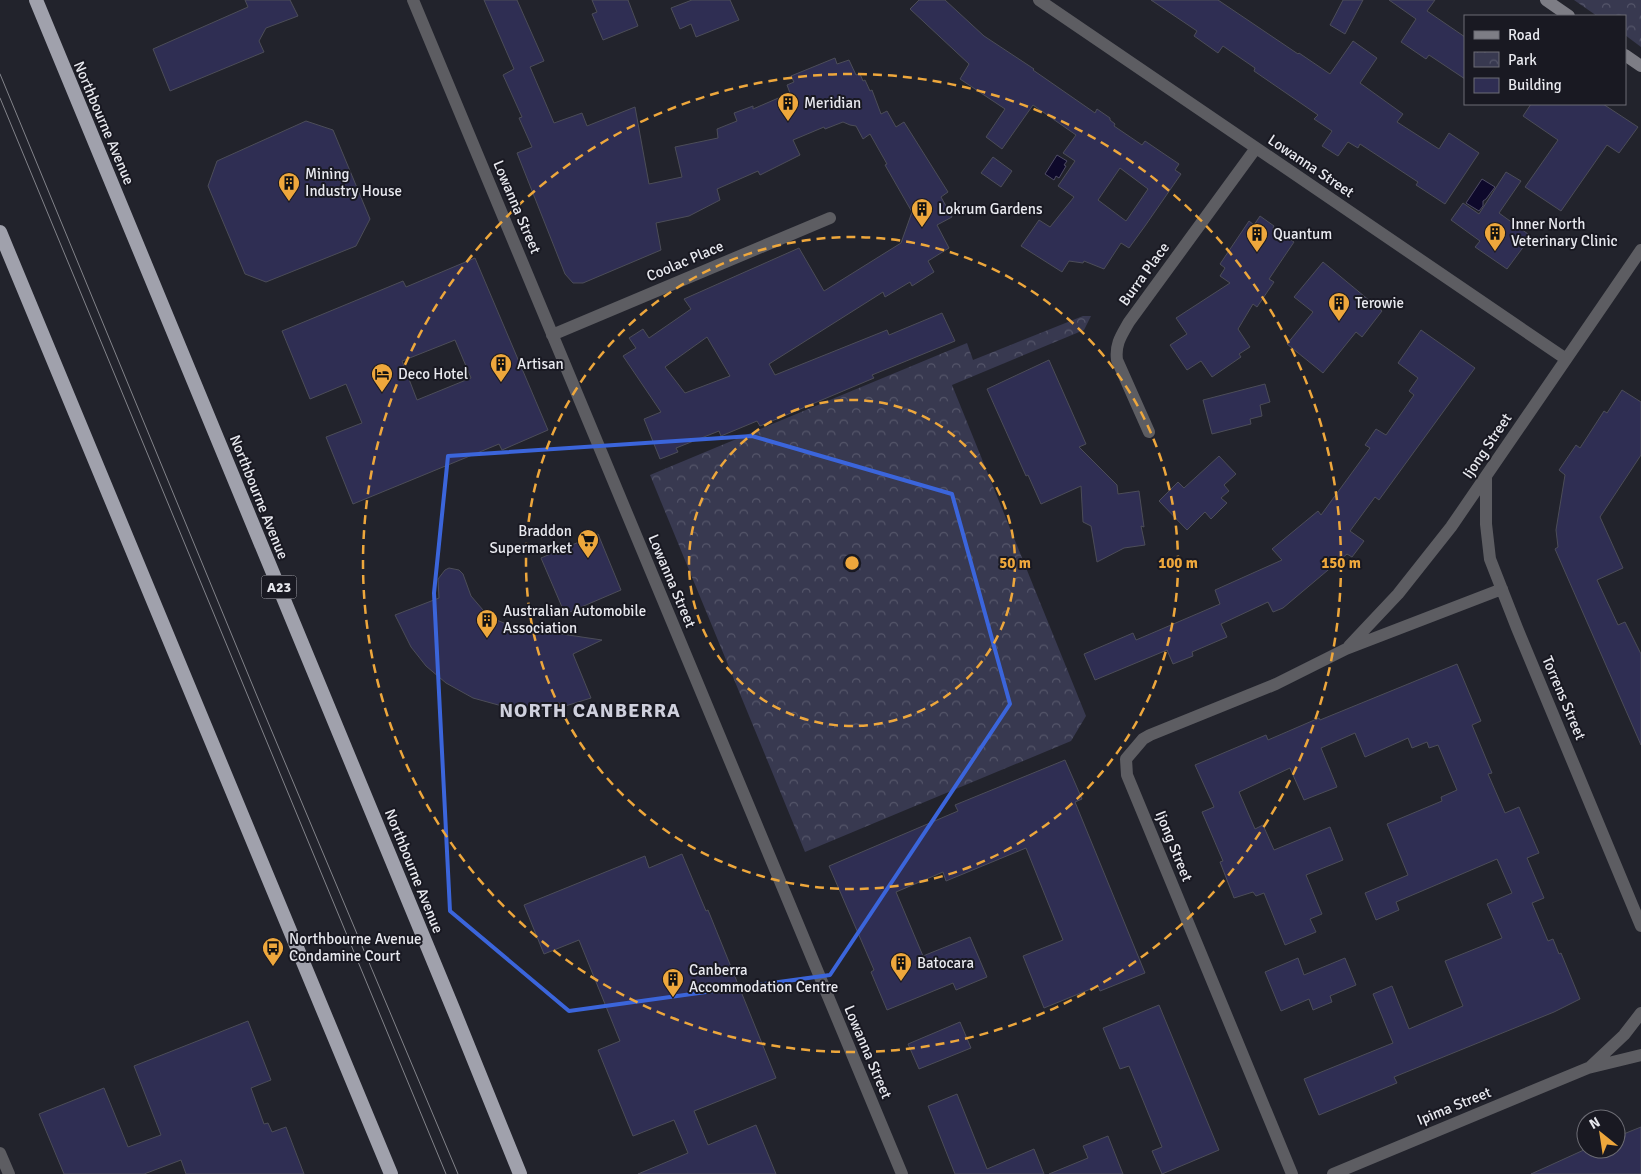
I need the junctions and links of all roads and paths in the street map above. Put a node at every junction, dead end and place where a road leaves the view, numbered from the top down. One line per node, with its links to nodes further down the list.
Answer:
1 (36, 0): 25 (highway, Northbourne Avenue / A23)
2 (413, 0): 12 (street, Lowanna Street)
3 (1038, 0): 8 (street, Lowanna Street)
4 (1546, 0): 5 (main road)
5 (1568, 15)
6 (1626, 56): 7 (main road)
7 (1641, 66)
8 (1256, 148): 13 (street, Lowanna Street); 14 (street, Burra Place)
9 (830, 218): 12 (street, Coolac Place)
10 (0, 232): 24 (highway)
11 (1641, 250): 13 (street, Ijong Street)
12 (552, 335): 26 (street, Lowanna Street)
13 (1566, 359): 15 (street, Ijong Street)
14 (1149, 432)
15 (1486, 476): 16 (street, Torrens Street); 17 (street, Ijong Street)
16 (1502, 589): 17 (street, Ijong Street); 18 (street, Torrens Street)
17 (1346, 649): 27 (street, Ijong Street)
18 (1641, 926)
19 (1641, 1014): 21 (street, Ipima Street)
20 (1641, 1056): 21 (street, Ipima Street)
21 (1588, 1068): 28 (street, Ipima Street)
22 (0, 1153): 23 (street)
23 (9, 1174)
24 (391, 1174)
25 (520, 1174)
26 (902, 1174)
27 (1292, 1174)
28 (1332, 1174)

